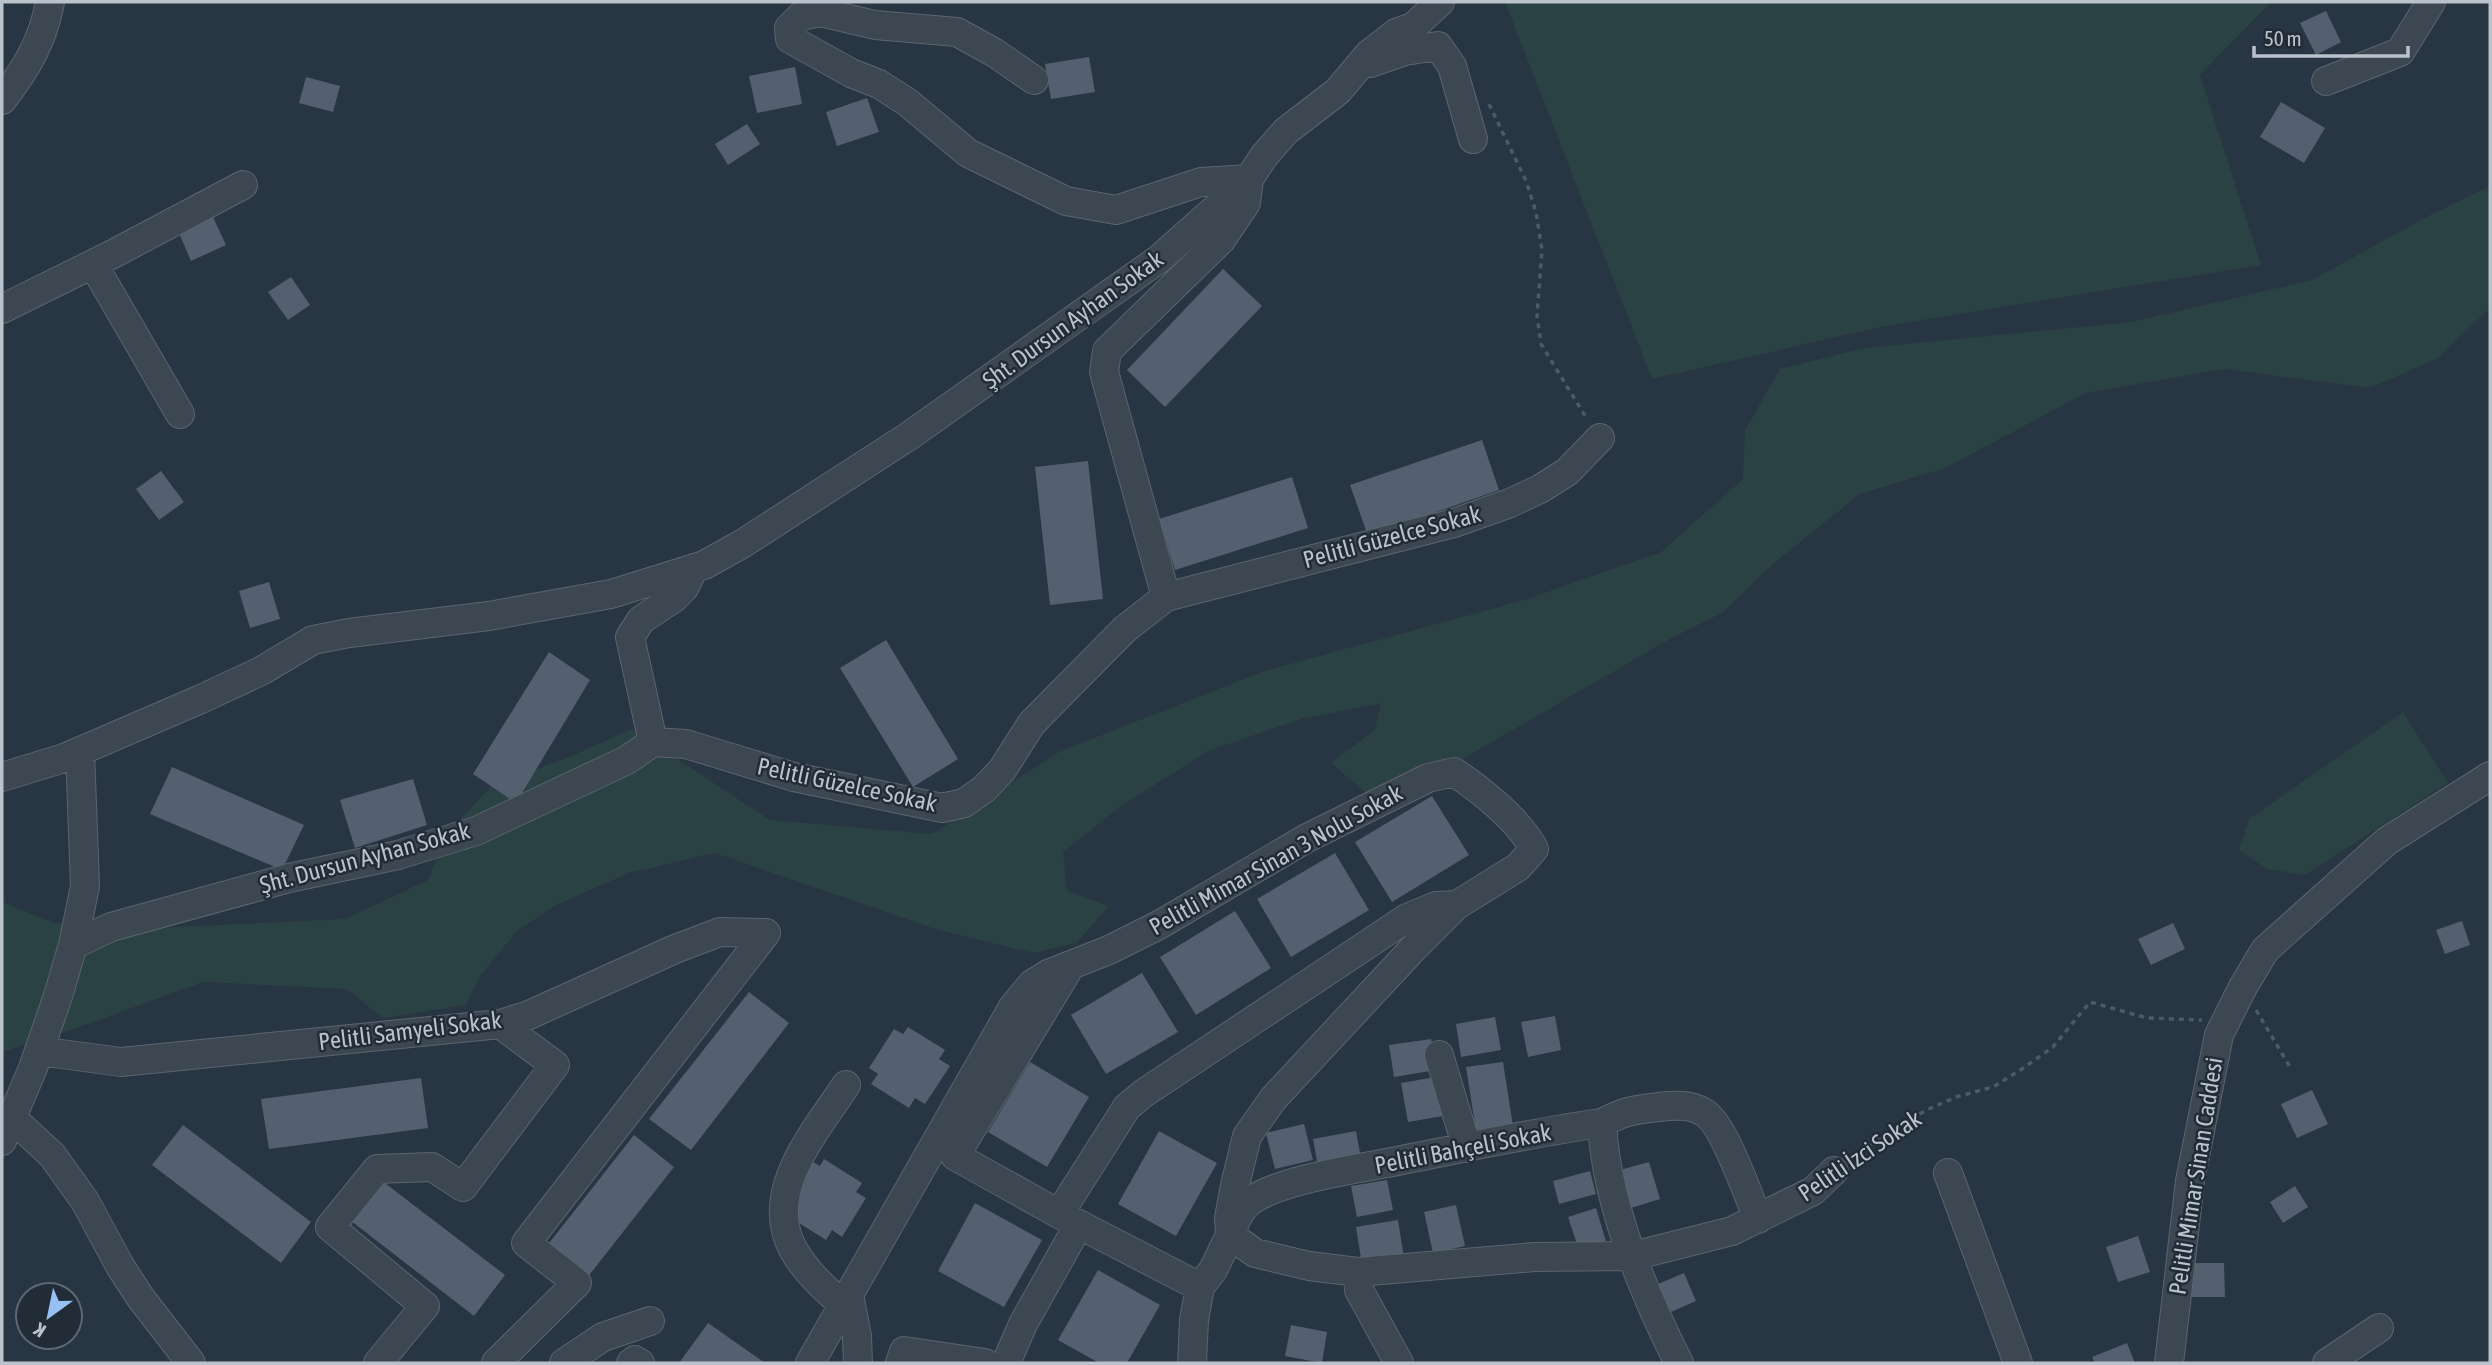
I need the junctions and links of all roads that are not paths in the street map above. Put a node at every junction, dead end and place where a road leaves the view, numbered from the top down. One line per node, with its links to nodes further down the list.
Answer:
1 (50, 2): 8 (street)
2 (1440, 2): 5 (street, Şht. Dursun Ayhan Sokak)
3 (2431, 2): 7 (street)
4 (878, 13): 6 (street); 10 (street)
5 (1360, 65): 9 (street); 10 (street, Şht. Dursun Ayhan Sokak)
6 (1034, 80)
7 (2326, 81)
8 (2, 100)
9 (1473, 139)
10 (1249, 178): 16 (street, Şht. Dursun Ayhan Sokak); 17 (street)
11 (243, 185): 12 (street)
12 (93, 264): 13 (street); 14 (street)
13 (2, 309)
14 (180, 414)
15 (1600, 439): 17 (street, Pelitli Güzelce Sokak)
16 (694, 568): 18 (street); 19 (street, Şht. Dursun Ayhan Sokak)
17 (1166, 597): 18 (street, Pelitli Güzelce Sokak)
18 (653, 742): 23 (street, Şht. Dursun Ayhan Sokak)
19 (80, 751): 20 (street, Şht. Dursun Ayhan Sokak); 23 (street)
20 (2, 776)
21 (2485, 784): 58 (street, Pelitli Mimar Sinan Caddesi)
22 (1457, 905): 24 (street, Pelitli Mimar Sinan 3 Nolu Sokak); 34 (street); 36 (street, Pelitli Mimar Sinan 3 Nolu Sokak)
23 (73, 945): 26 (street)
24 (1071, 964): 34 (street); 40 (street, Pelitli Mimar Sinan 3 Nolu Sokak)
25 (500, 1024): 26 (street, Pelitli Samyeli Sokak); 46 (street); 47 (street, Pelitli Samyeli Sokak)
26 (39, 1051): 30 (street)
27 (1439, 1055): 31 (street)
28 (846, 1084): 40 (street)
29 (1602, 1123): 31 (street, Pelitli Bahçeli Sokak); 35 (street, Pelitli Bahçeli Sokak); 37 (street)
30 (7, 1130): 45 (street)
31 (1467, 1148): 36 (street, Pelitli Bahçeli Sokak)
32 (1834, 1171): 35 (street, Pelitli İzci Sokak)
33 (1948, 1173): 57 (street)
34 (1069, 1219): 39 (street); 54 (street)
35 (1758, 1219): 37 (street, Pelitli İzci Sokak)
36 (1230, 1235): 38 (street); 39 (street, Pelitli Mimar Sinan 3 Nolu Sokak)
37 (1633, 1255): 38 (street, Pelitli İzci Sokak); 44 (street)
38 (1358, 1272): 56 (street)
39 (1200, 1287): 55 (street)
40 (846, 1300): 50 (street, Pelitli Mimar Sinan 3 Nolu Sokak); 51 (street)
41 (649, 1321): 43 (street)
42 (2379, 1328): 59 (street)
43 (581, 1359)
44 (1674, 1361)
45 (191, 1363)
46 (378, 1363)
47 (496, 1363)
48 (631, 1363): 49 (street)
49 (640, 1363)
50 (810, 1363)
51 (858, 1363)
52 (900, 1363): 53 (street)
53 (985, 1363)
54 (1006, 1363)
55 (1192, 1363)
56 (1399, 1363)
57 (2018, 1363)
58 (2169, 1363)
59 (2327, 1363)

